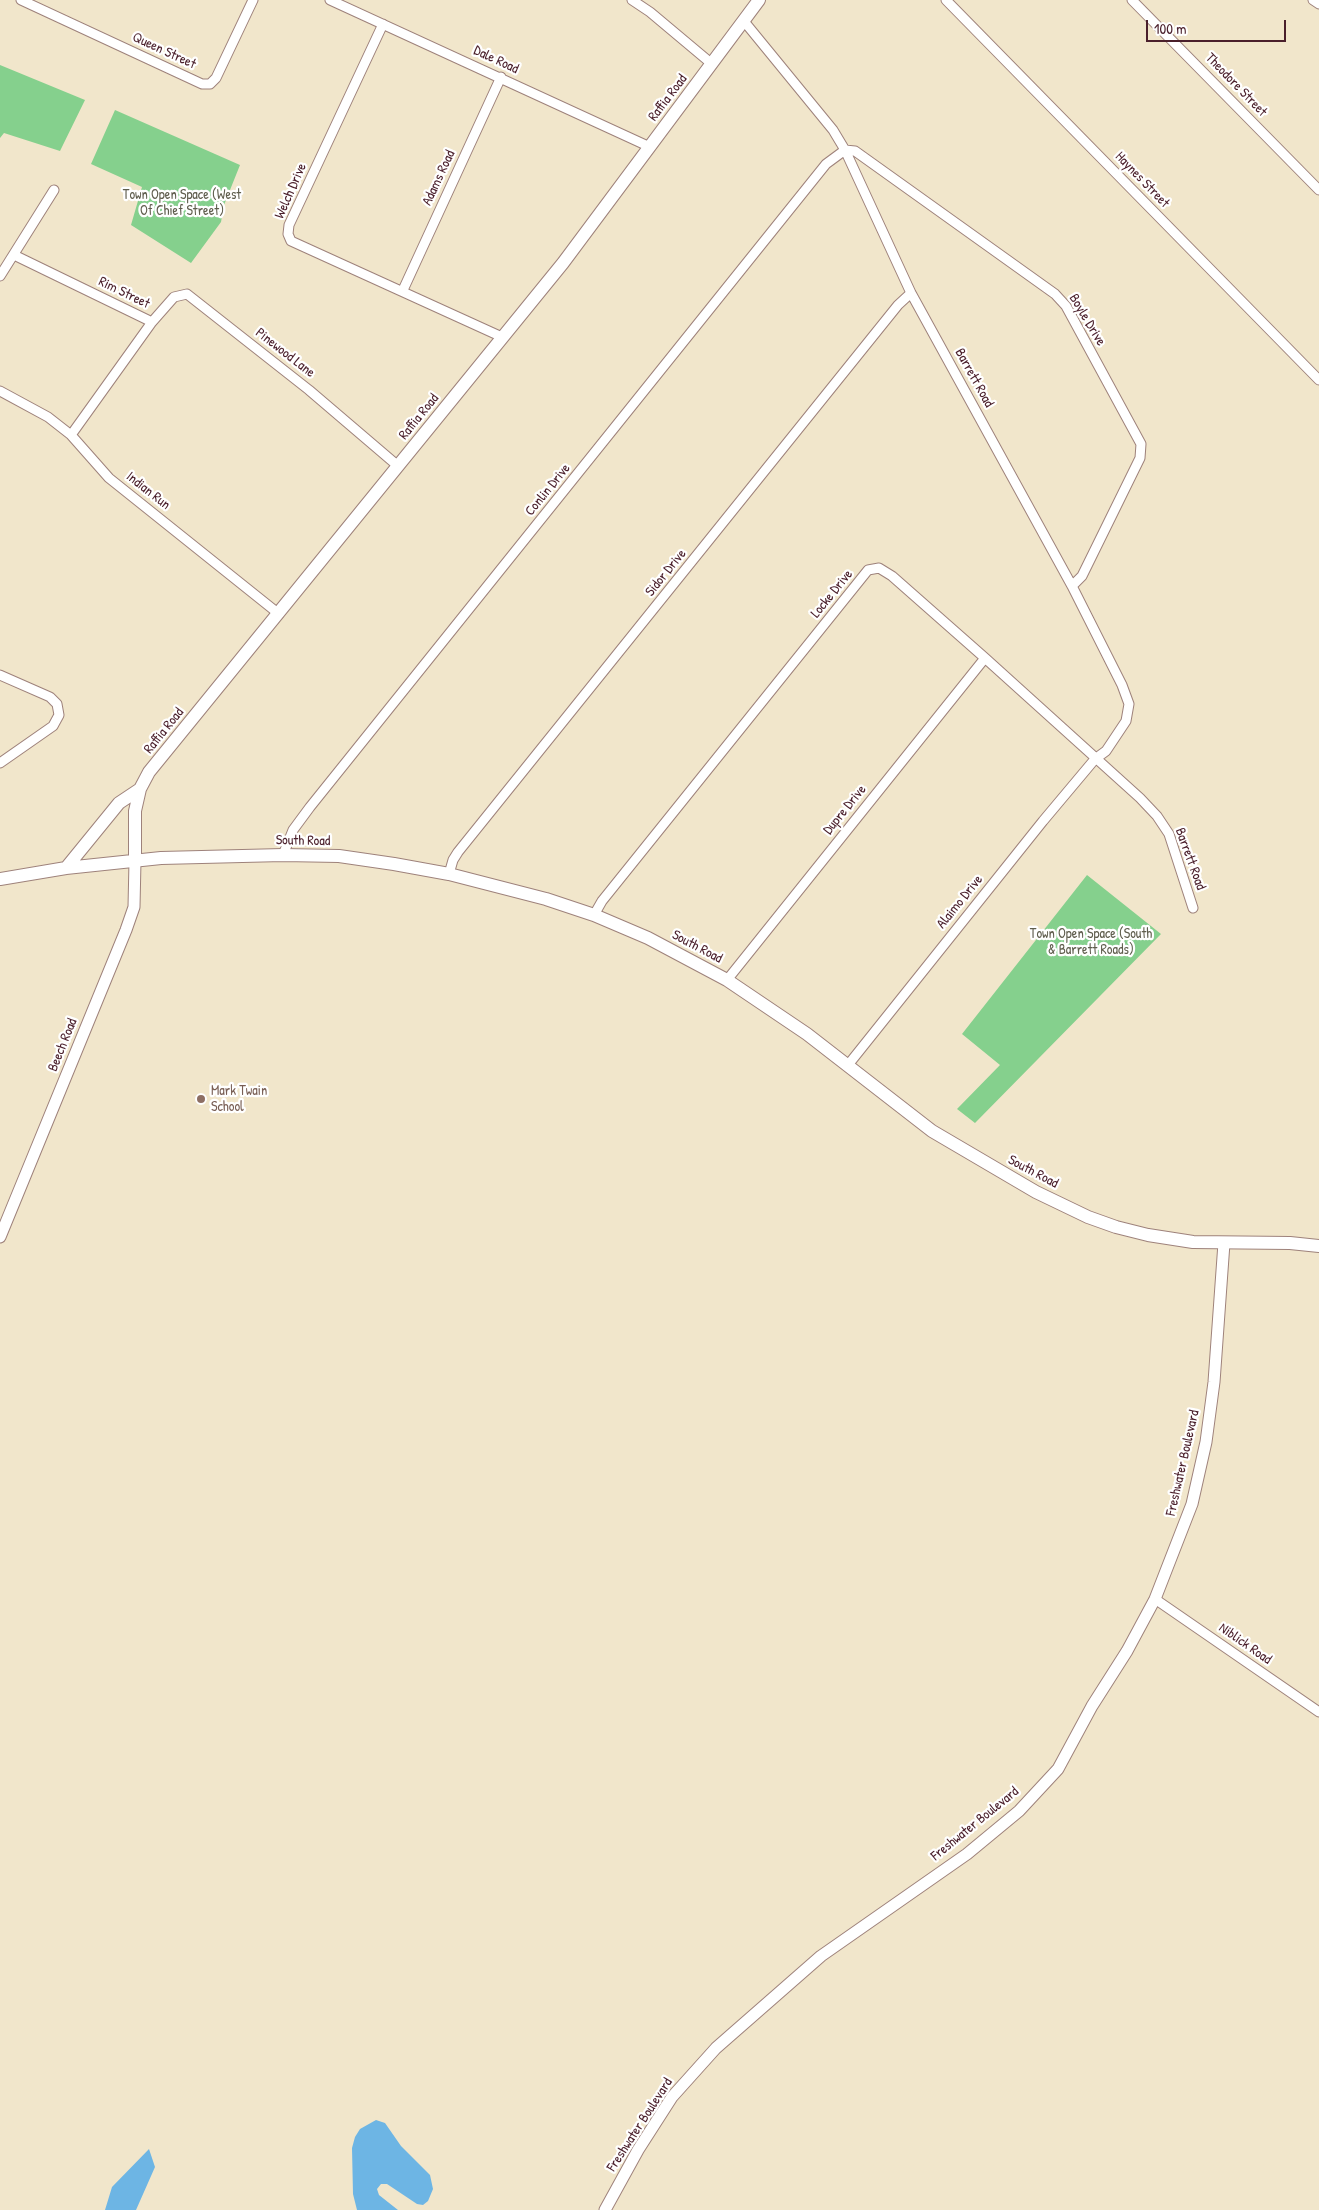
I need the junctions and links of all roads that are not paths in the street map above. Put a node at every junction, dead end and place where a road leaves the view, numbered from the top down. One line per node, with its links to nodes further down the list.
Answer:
1 (21, 0): 2 (street, Queen Street)
2 (253, 0)
3 (330, 0): 11 (street, Dale Road)
4 (632, 0): 12 (street)
5 (759, 0): 10 (main road, Raffia Road)
6 (946, 0): 24 (street, Haynes Street)
7 (1132, 0): 17 (street, Theodore Street)
8 (1313, 0): 9 (street)
9 (1319, 4)
10 (743, 20): 12 (main road, Raffia Road); 15 (street, Barrett Road)
11 (383, 24): 13 (street, Dale Road); 20 (street, Welch Drive)
12 (712, 64): 14 (main road, Raffia Road)
13 (501, 77): 14 (street, Dale Road); 20 (street, Adams Road)
14 (650, 147): 23 (main road, Raffia Road)
15 (845, 150): 21 (street, Barrett Road); 28 (street, Boyle Drive); 36 (street, Conlin Drive)
16 (54, 190): 18 (street)
17 (1319, 190)
18 (14, 255): 19 (street); 22 (street, Rim Street)
19 (0, 276)
20 (403, 290): 23 (street, Welch Drive)
21 (911, 293): 28 (street, Barrett Road); 39 (street, Sidor Drive)
22 (152, 322): 26 (street, Rim Street); 27 (street, Pinewood Lane)
23 (502, 337): 27 (main road, Raffia Road)
24 (1319, 380)
25 (0, 391): 26 (street, Indian Run)
26 (70, 435): 29 (street, Indian Run)
27 (398, 466): 29 (main road, Raffia Road)
28 (1072, 586): 32 (street, Barrett Road)
29 (280, 614): 34 (main road, Raffia Road)
30 (985, 658): 32 (street, Locke Drive); 42 (street, Locke Drive); 43 (street, Dupre Drive)
31 (0, 675): 33 (street)
32 (1095, 759): 35 (street, Locke Drive); 44 (street, Alaimo Drive)
33 (0, 763)
34 (140, 789): 37 (main road, Raffia Road); 38 (main road)
35 (1140, 798): 41 (street, Barrett Road)
36 (283, 855): 37 (main road, South Road); 39 (main road, South Road)
37 (135, 861): 38 (main road, South Road); 45 (street, Beech Road)
38 (66, 868): 40 (main road, South Road)
39 (449, 874): 42 (main road, South Road)
40 (0, 879)
41 (1193, 908)
42 (594, 915): 43 (main road, South Road)
43 (727, 980): 44 (main road, South Road)
44 (848, 1065): 46 (main road, South Road)
45 (0, 1236)
46 (1224, 1243): 47 (main road, South Road); 48 (street, Freshwater Boulevard)
47 (1319, 1246)
48 (1156, 1599): 49 (street, Niblick Road); 50 (street, Freshwater Boulevard)
49 (1319, 1712)
50 (605, 2210)

